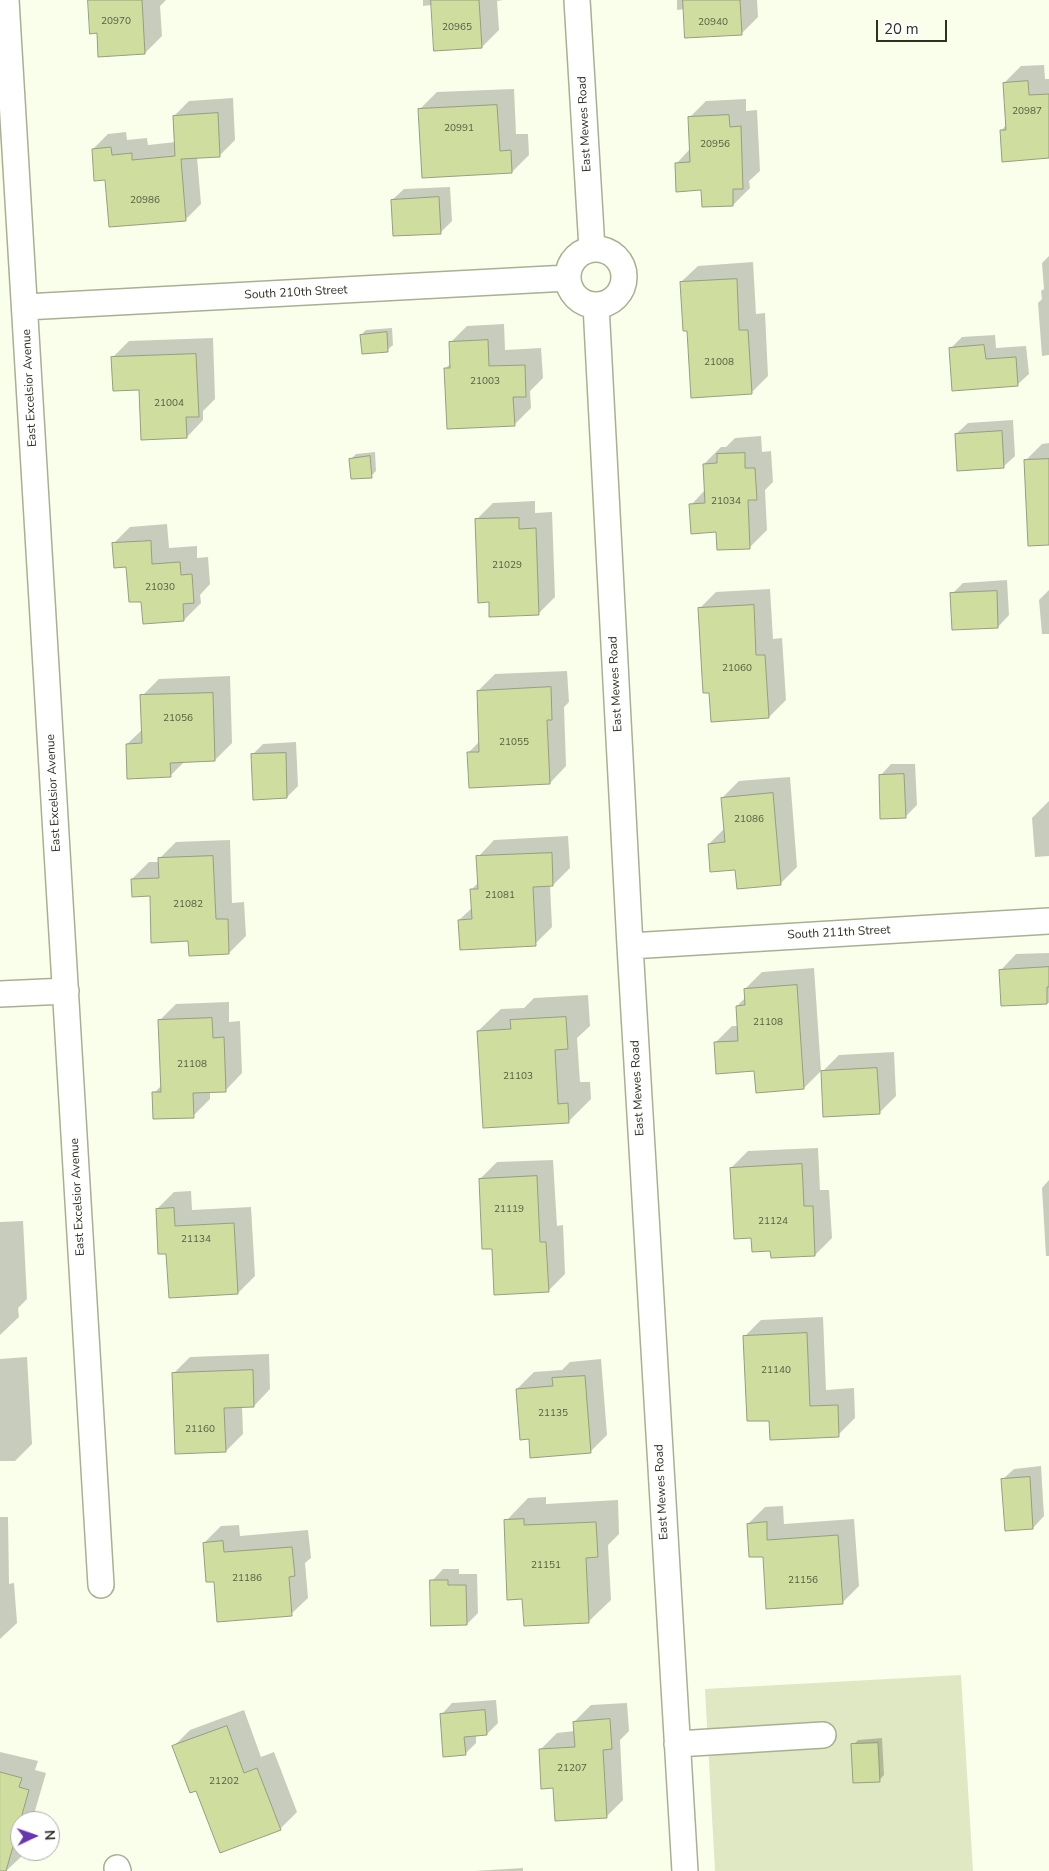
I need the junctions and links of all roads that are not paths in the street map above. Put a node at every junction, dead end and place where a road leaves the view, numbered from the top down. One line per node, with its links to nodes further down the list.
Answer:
1 (6, 0): 6 (street, East Excelsior Avenue)
2 (577, 0): 3 (street, East Mewes Road)
3 (592, 249): 4 (street); 5 (street)
4 (568, 278): 5 (street); 6 (street, South 210th Street)
5 (596, 305): 8 (street, East Mewes Road)
6 (25, 307): 9 (street, East Excelsior Avenue)
7 (1049, 921): 8 (street, South 211th Street)
8 (630, 946): 13 (street, East Mewes Road)
9 (66, 991): 10 (street); 11 (street, East Excelsior Avenue)
10 (0, 994)
11 (101, 1585)
12 (823, 1735): 13 (street)
13 (677, 1744): 14 (street, East Mewes Road)
14 (685, 1871)

